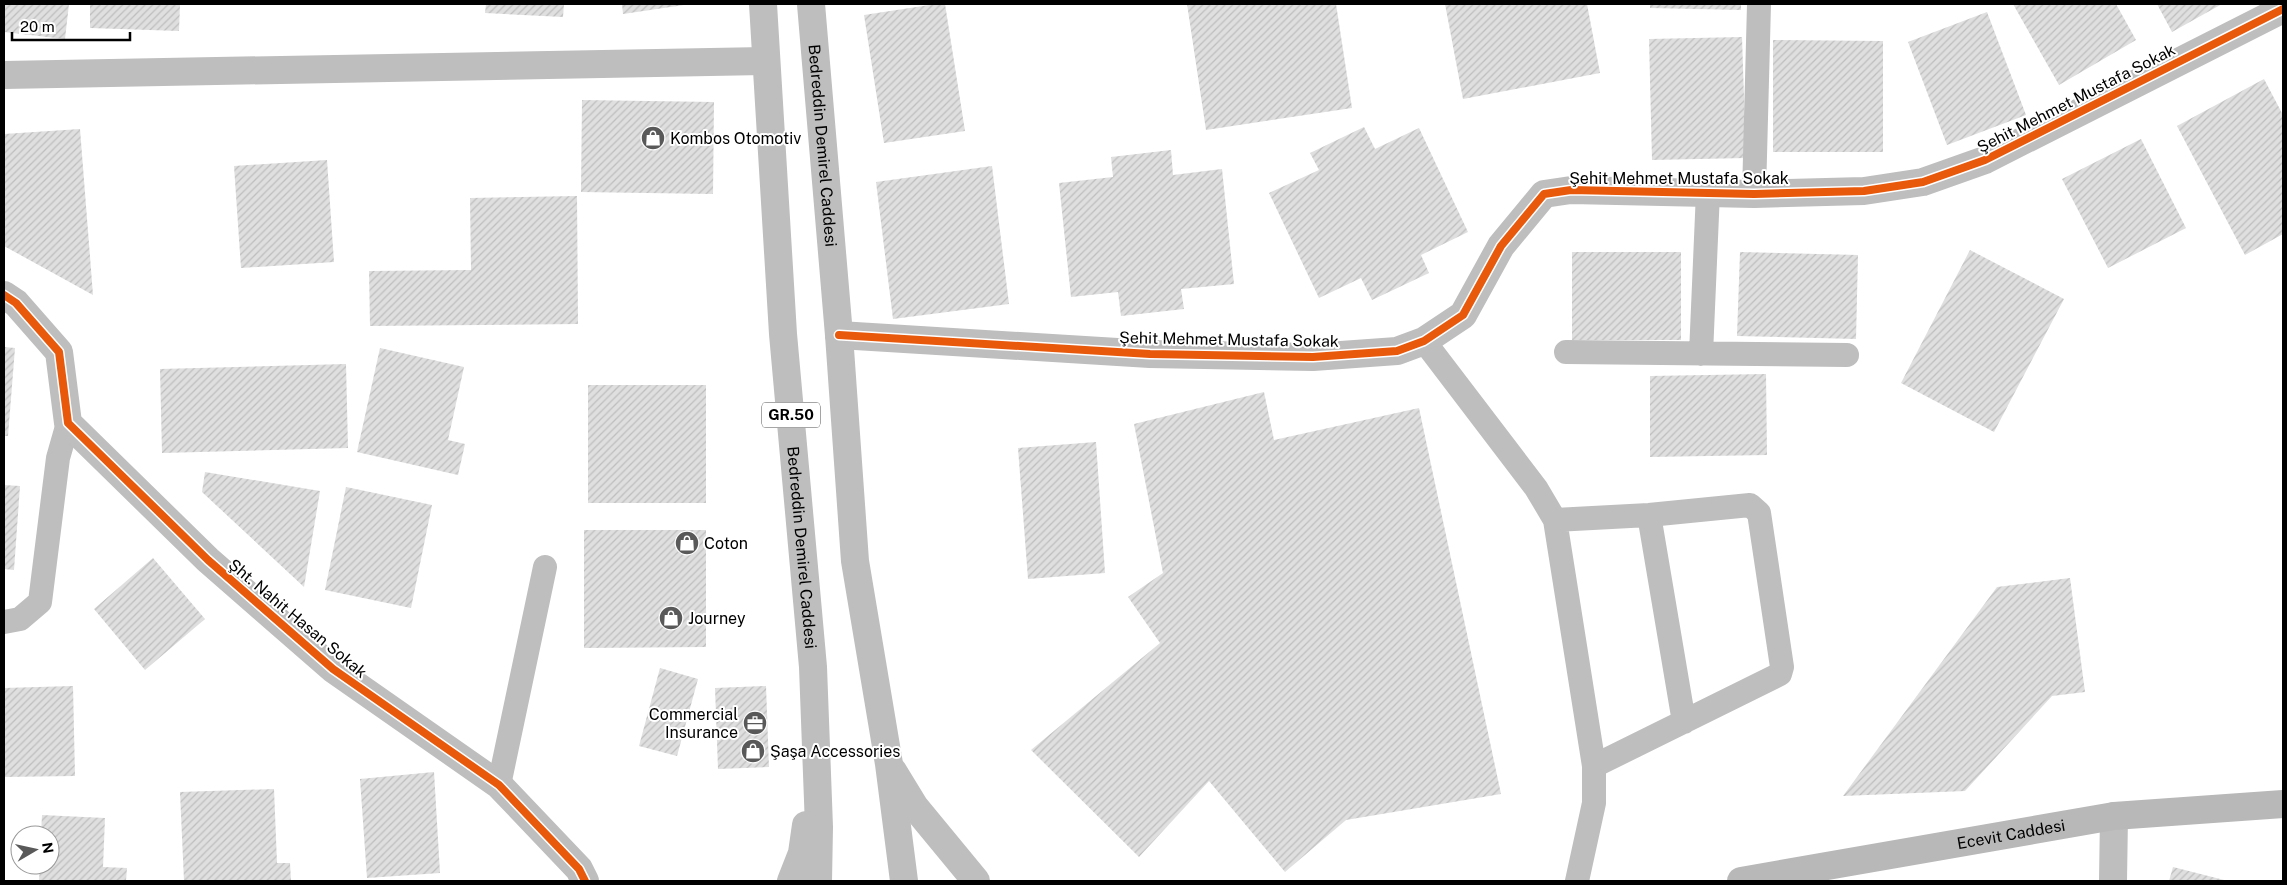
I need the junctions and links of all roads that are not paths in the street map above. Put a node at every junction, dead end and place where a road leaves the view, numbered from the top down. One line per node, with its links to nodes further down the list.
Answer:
1 (763, 4): 5 (street, Bedreddin Demirel Caddesi / GR.50)
2 (812, 4): 10 (street, Bedreddin Demirel Caddesi / GR.50)
3 (1759, 4): 8 (lane)
4 (2283, 9): 8 (street, Şehit Mehmet Mustafa Sokak)
5 (766, 62): 6 (street); 23 (street, Bedreddin Demirel Caddesi / GR.50)
6 (4, 75)
7 (1708, 192): 8 (street, Şehit Mehmet Mustafa Sokak); 11 (street, Şehit Mehmet Mustafa Sokak); 13 (lane)
8 (1754, 194)
9 (4, 295): 15 (street)
10 (840, 335): 11 (street, Şehit Mehmet Mustafa Sokak); 21 (street, Bedreddin Demirel Caddesi / GR.50)
11 (1424, 341): 17 (lane)
12 (1566, 352): 13 (lane)
13 (1701, 354): 14 (lane)
14 (1848, 355)
15 (68, 423): 19 (lane); 24 (street, Şht. Nahit Hasan Sokak)
16 (1649, 515): 17 (lane); 20 (lane); 20 (lane)
17 (1555, 520): 22 (lane)
18 (545, 567): 24 (lane)
19 (4, 622)
20 (1684, 722): 22 (lane)
21 (889, 764): 31 (street, GR.50); 32 (street)
22 (1594, 766): 33 (lane)
23 (815, 770): 29 (street); 30 (street, Bedreddin Demirel Caddesi / GR.50)
24 (499, 785): 28 (street, Şht. Nahit Hasan Sokak)
25 (2283, 804): 26 (main road, Ecevit Caddesi)
26 (2114, 816): 27 (main road, Ecevit Caddesi); 34 (street)
27 (1751, 880)
28 (585, 881)
29 (791, 881)
30 (818, 881)
31 (904, 881)
32 (976, 881)
33 (1577, 881)
34 (2113, 881)

